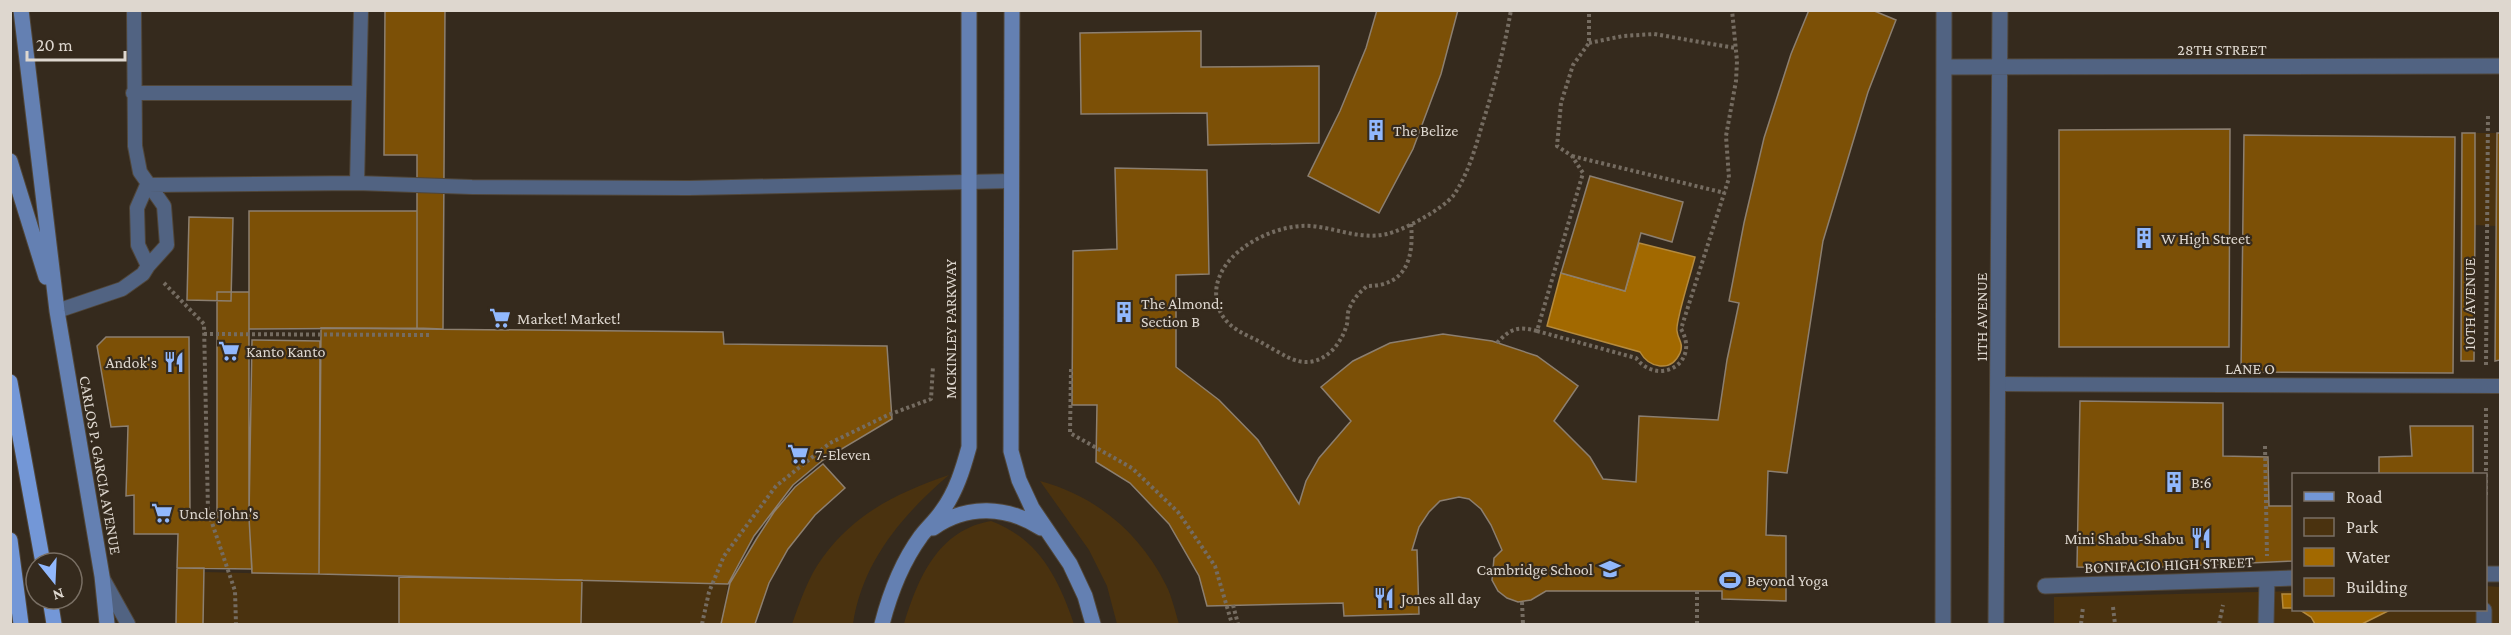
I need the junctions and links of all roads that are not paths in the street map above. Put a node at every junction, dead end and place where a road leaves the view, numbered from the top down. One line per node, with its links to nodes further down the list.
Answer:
1 (21, 10): 19 (main road, CARLOS P. GARCIA AVENUE)
2 (134, 10): 11 (lane)
3 (361, 10): 12 (lane)
4 (969, 10): 16 (main road, MCKINLEY PARKWAY)
5 (1012, 10): 14 (main road)
6 (1944, 10): 9 (street)
7 (2000, 10): 10 (street, 11TH AVENUE)
8 (2500, 66): 10 (street, 28TH STREET)
9 (1944, 67): 10 (street, 28TH STREET); 36 (street)
10 (2000, 67): 21 (street, 11TH AVENUE)
11 (133, 93): 12 (lane); 17 (lane)
12 (358, 93): 15 (lane)
13 (10, 161): 19 (main road, CARLOS P. GARCIA AVENUE)
14 (1012, 181): 16 (lane); 23 (main road)
15 (357, 183): 16 (lane); 17 (lane)
16 (968, 183): 24 (main road, MCKINLEY PARKWAY)
17 (147, 185): 18 (lane); 18 (lane)
18 (148, 266): 19 (lane)
19 (57, 311): 27 (main road, CARLOS P. GARCIA AVENUE)
20 (10, 382): 26 (main road)
21 (1999, 384): 22 (lane, LANE O); 37 (street, 11TH AVENUE)
22 (2500, 386)
23 (1050, 533): 24 (main road); 35 (main road)
24 (921, 537): 34 (main road, MCKINLEY PARKWAY)
25 (10, 540): 31 (main road)
26 (41, 551)
27 (102, 576): 32 (main road, CARLOS P. GARCIA AVENUE); 33 (lane)
28 (2292, 578): 29 (street, BONIFACIO HIGH STREET)
29 (2267, 579): 30 (street, BONIFACIO HIGH STREET); 38 (street)
30 (2045, 586)
31 (21, 624)
32 (107, 624)
33 (128, 624)
34 (882, 624)
35 (1093, 624)
36 (1943, 624)
37 (1996, 624)
38 (2266, 624)

